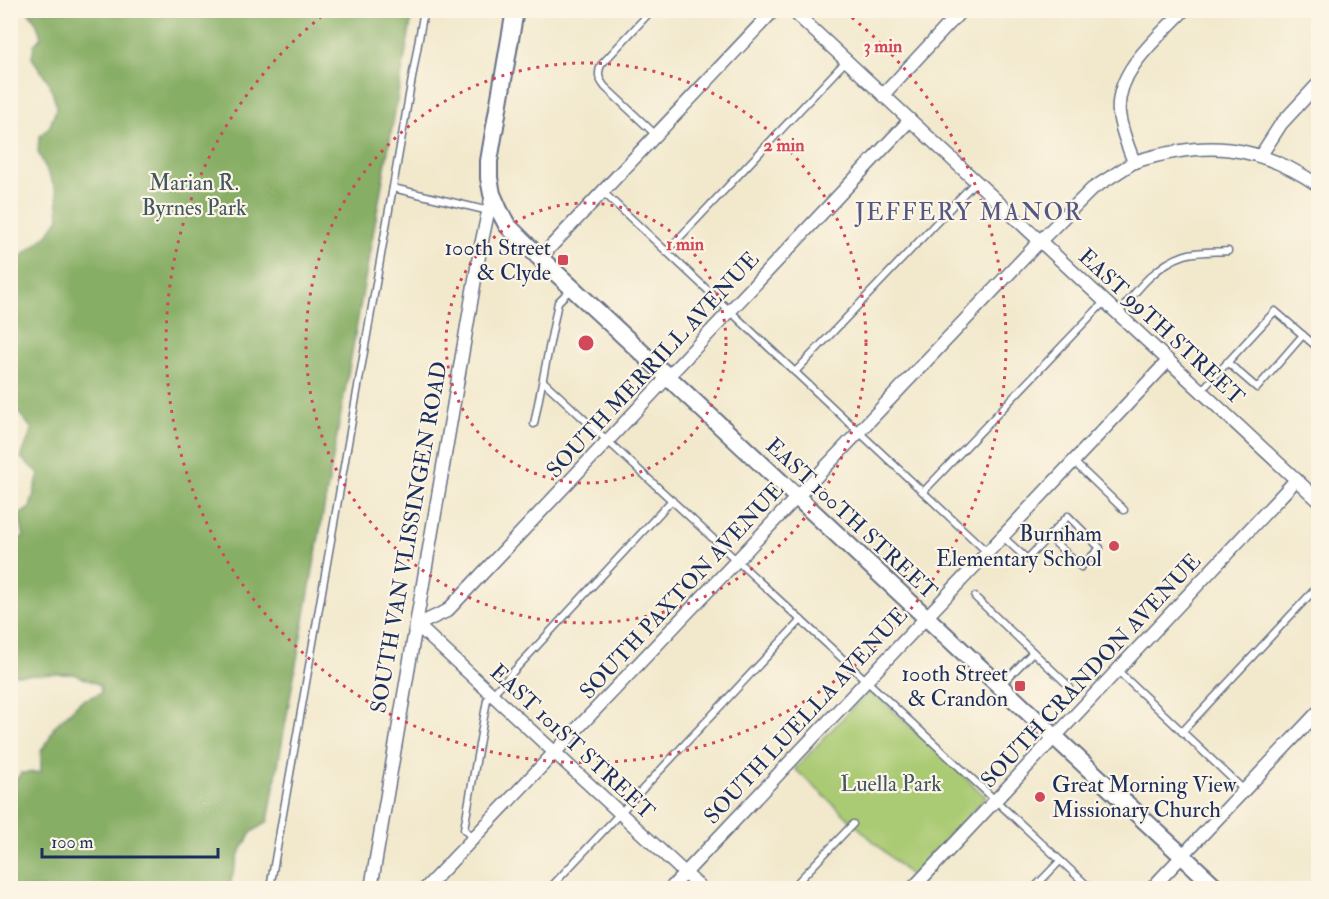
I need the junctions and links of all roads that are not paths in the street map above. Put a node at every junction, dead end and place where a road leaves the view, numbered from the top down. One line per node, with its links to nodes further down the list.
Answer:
1 (424, 10): 17 (lane)
2 (515, 10): 19 (main road, EAST 100TH STREET)
3 (652, 10): 12 (lane)
4 (774, 10): 12 (street)
5 (792, 10): 8 (street, EAST 99TH STREET)
6 (962, 10): 10 (street)
7 (1184, 10): 14 (street)
8 (846, 61): 10 (street, EAST 99TH STREET); 22 (lane)
9 (1318, 84): 13 (street)
10 (883, 95): 11 (street, EAST 99TH STREET)
11 (910, 120): 15 (street, EAST 99TH STREET); 26 (street, SOUTH MERRILL AVENUE)
12 (656, 135): 18 (street)
13 (1261, 155): 14 (street, SOUTH PAXTON AVENUE); 16 (street, SOUTH PAXTON AVENUE)
14 (1134, 162): 20 (street, SOUTH PAXTON AVENUE)
15 (976, 181): 20 (street, EAST 99TH STREET); 32 (lane)
16 (1318, 185)
17 (393, 188): 19 (lane); 73 (lane)
18 (602, 192): 22 (lane); 23 (street)
19 (490, 202): 23 (main road, EAST 100TH STREET); 54 (street, SOUTH VAN VLISSINGEN ROAD)
20 (1040, 241): 25 (street, EAST 99TH STREET); 37 (street, SOUTH PAXTON AVENUE)
21 (1228, 251): 27 (lane)
22 (666, 252): 26 (lane)
23 (540, 258): 24 (main road, EAST 100TH STREET)
24 (572, 287): 33 (main road, EAST 100TH STREET); 34 (lane)
25 (1105, 301): 27 (street, EAST 99TH STREET); 41 (lane)
26 (730, 312): 32 (lane); 33 (street, SOUTH MERRILL AVENUE)
27 (1118, 314): 30 (street, EAST 99TH STREET)
28 (1303, 335): 29 (lane); 31 (lane); 31 (lane)
29 (1318, 348)
30 (1168, 361): 35 (street, EAST 99TH STREET); 39 (street, SOUTH LUELLA AVENUE)
31 (1227, 362): 35 (lane)
32 (795, 372): 37 (lane)
33 (669, 378): 38 (street, SOUTH MERRILL AVENUE); 42 (main road, EAST 100TH STREET)
34 (543, 381): 36 (lane); 38 (lane)
35 (1201, 391): 40 (street, EAST 99TH STREET)
36 (534, 424)
37 (859, 432): 41 (lane); 42 (street, SOUTH PAXTON AVENUE)
38 (608, 441): 43 (lane); 54 (street, SOUTH MERRILL AVENUE)
39 (1073, 461): 45 (lane); 46 (street, SOUTH LUELLA AVENUE)
40 (1296, 480): 44 (street, EAST 99TH STREET); 56 (street, SOUTH CRANDON AVENUE)
41 (923, 492): 48 (lane)
42 (797, 497): 49 (street, SOUTH PAXTON AVENUE); 52 (main road, EAST 100TH STREET)
43 (672, 500): 49 (lane); 60 (lane)
44 (1318, 500)
45 (1124, 510)
46 (1002, 536): 47 (lane); 48 (street, SOUTH LUELLA AVENUE)
47 (1048, 536): 47 (lane)
48 (987, 552): 52 (street, SOUTH LUELLA AVENUE)
49 (738, 561): 53 (lane); 64 (street, SOUTH PAXTON AVENUE)
50 (1318, 586): 62 (lane)
51 (975, 597): 55 (lane)
52 (926, 617): 57 (street, SOUTH LUELLA AVENUE); 58 (main road, EAST 100TH STREET)
53 (801, 620): 57 (lane); 67 (lane)
54 (417, 625): 60 (street, EAST 101ST STREET); 74 (street, SOUTH VAN VLISSINGEN ROAD)
55 (1033, 652): 58 (lane); 59 (lane)
56 (1118, 671): 62 (lane); 63 (street, SOUTH CRANDON AVENUE)
57 (866, 681): 66 (lane); 72 (street, SOUTH LUELLA AVENUE)
58 (1000, 686): 63 (main road, EAST 100TH STREET)
59 (1069, 686)
60 (492, 694): 64 (street, EAST 101ST STREET); 69 (lane)
61 (1318, 712): 65 (street)
62 (1182, 732): 65 (lane)
63 (1056, 738): 66 (street, SOUTH CRANDON AVENUE); 70 (main road, EAST 100TH STREET)
64 (556, 754): 67 (street, EAST 101ST STREET); 69 (street, SOUTH PAXTON AVENUE)
65 (1245, 790): 70 (street)
66 (996, 801): 71 (lane); 80 (street, SOUTH CRANDON AVENUE)
67 (620, 813): 72 (street, EAST 101ST STREET); 76 (lane)
68 (852, 824): 79 (lane)
69 (474, 839): 75 (street, SOUTH PAXTON AVENUE)
70 (1182, 856): 83 (street); 84 (main road, EAST 100TH STREET)
71 (1060, 861): 81 (lane); 82 (lane)
72 (685, 874): 77 (street, SOUTH LUELLA AVENUE); 78 (street, EAST 101ST STREET)
73 (270, 888)
74 (371, 888)
75 (426, 888)
76 (550, 888)
77 (671, 888)
78 (700, 888)
79 (792, 888)
80 (913, 888)
81 (1034, 888)
82 (1090, 888)
83 (1152, 888)
84 (1217, 888)

